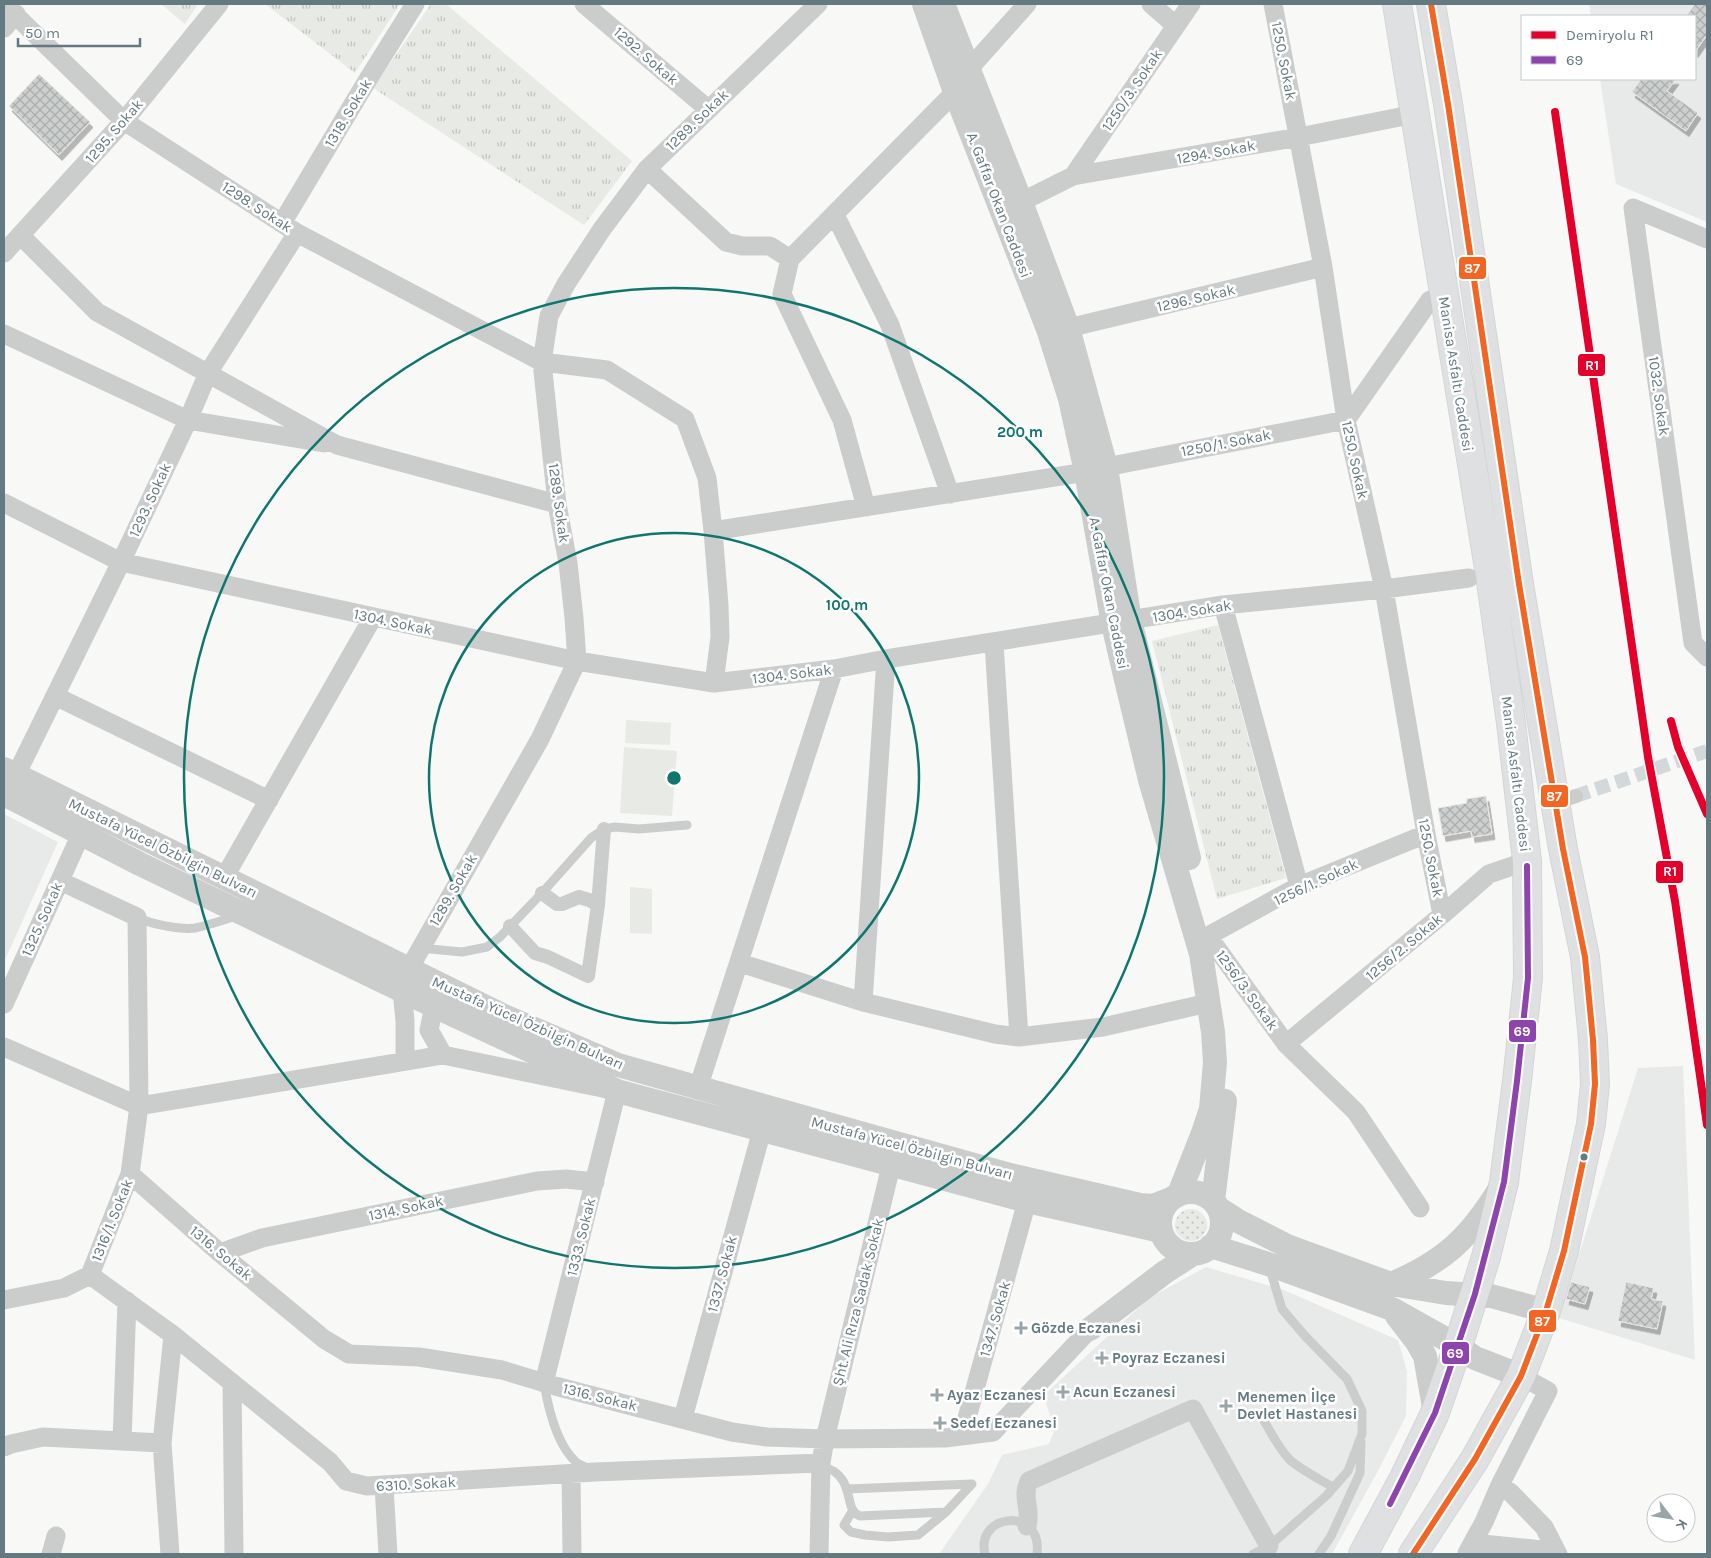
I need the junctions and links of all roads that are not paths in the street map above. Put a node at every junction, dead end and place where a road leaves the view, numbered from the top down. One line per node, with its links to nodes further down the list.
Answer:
1 (219, 4): 19 (street, 1295. Sokak)
2 (416, 4): 25 (street, 1318. Sokak)
3 (818, 4): 17 (street, 1289. Sokak)
4 (924, 4): 16 (street, A. Gaffar Okan Caddesi)
5 (943, 4): 15 (street, A. Gaffar Okan Caddesi)
6 (1027, 4): 15 (street)
7 (1151, 4): 14 (street)
8 (1191, 4): 14 (street, 1250/3. Sokak)
9 (1273, 4): 20 (street, 1250. Sokak)
10 (1398, 4): 18 (highway, Manisa Asfaltı Caddesi)
11 (1431, 4): 109 (highway, Manisa Asfaltı Caddesi)
12 (596, 7): 17 (street, 1292. Sokak)
13 (8, 15): 19 (street, 1298. Sokak)
14 (1175, 25): 22 (street, 1250/3. Sokak)
15 (968, 70): 23 (street, A. Gaffar Okan Caddesi)
16 (955, 92): 24 (street); 39 (street, A. Gaffar Okan Caddesi)
17 (708, 109): 21 (street, 1289. Sokak)
18 (1415, 114): 20 (street, 1294. Sokak); 64 (highway, Manisa Asfaltı Caddesi)
19 (124, 121): 25 (street, 1298. Sokak); 26 (street, 1295. Sokak)
20 (1299, 137): 22 (street, 1294. Sokak); 30 (street, 1250. Sokak)
21 (647, 169): 29 (street); 34 (street, 1289. Sokak)
22 (1073, 176): 23 (street, 1294. Sokak)
23 (1022, 202): 32 (street, A. Gaffar Okan Caddesi)
24 (835, 214): 29 (street); 40 (street)
25 (289, 228): 34 (street, 1298. Sokak); 35 (street, 1293. Sokak)
26 (20, 235): 28 (street, 1295. Sokak); 35 (street)
27 (1707, 239): 52 (street, 1032. Sokak)
28 (4, 253)
29 (790, 259): 43 (street)
30 (1323, 267): 32 (street, 1296. Sokak); 37 (street, 1250. Sokak)
31 (1430, 300): 37 (street)
32 (1068, 328): 39 (street, A. Gaffar Okan Caddesi)
33 (4, 334): 36 (street)
34 (542, 362): 42 (street, 1289. Sokak); 44 (street)
35 (208, 373): 36 (street, 1293. Sokak); 38 (street)
36 (188, 420): 38 (street); 45 (street, 1293. Sokak)
37 (1346, 420): 39 (street, 1250/1. Sokak); 47 (street, 1250. Sokak)
38 (337, 445): 42 (street)
39 (1096, 469): 40 (street, 1250/1. Sokak); 50 (street, A. Gaffar Okan Caddesi)
40 (950, 494): 43 (street, 1250/1. Sokak)
41 (4, 503): 45 (street, 1304. Sokak)
42 (557, 504): 54 (street, 1289. Sokak)
43 (866, 507): 44 (street, 1250/1. Sokak)
44 (713, 532): 56 (street)
45 (121, 562): 49 (street, 1304. Sokak); 57 (street, 1293. Sokak)
46 (1469, 578): 47 (street, 1304. Sokak)
47 (1384, 589): 48 (street, 1304. Sokak); 63 (street, 1250. Sokak)
48 (1223, 605): 50 (street, 1304. Sokak); 67 (street)
49 (373, 617): 54 (street, 1304. Sokak); 59 (street)
50 (1121, 622): 51 (street, 1304. Sokak); 74 (street, A. Gaffar Okan Caddesi); 79 (street, A. Gaffar Okan Caddesi)
51 (994, 643): 53 (street, 1304. Sokak); 82 (street)
52 (1707, 657)
53 (886, 659): 55 (street, 1304. Sokak); 78 (street)
54 (577, 661): 56 (street, 1304. Sokak); 75 (street, 1289. Sokak)
55 (834, 669): 56 (street, 1304. Sokak); 76 (street)
56 (714, 683)
57 (55, 696): 58 (street, 1293. Sokak); 59 (street)
58 (8, 780): 62 (street, Mustafa Yücel Özbilgin Bulvarı); 65 (street, Mustafa Yücel Özbilgin Bulvarı)
59 (269, 800): 65 (street)
60 (687, 826): 61 (lane)
61 (604, 828): 68 (lane); 69 (street)
62 (80, 834): 66 (street, 1325. Sokak); 70 (street, Mustafa Yücel Özbilgin Bulvarı)
63 (1426, 834): 67 (street, 1256/1. Sokak); 71 (street, 1250. Sokak)
64 (1527, 861): 71 (street, 1256/2. Sokak); 94 (highway, Manisa Asfaltı Caddesi)
65 (224, 878): 77 (street, Mustafa Yücel Özbilgin Bulvarı)
66 (60, 880): 72 (street); 80 (street, 1325. Sokak)
67 (1299, 886): 74 (street, 1256/1. Sokak)
68 (542, 893): 69 (street); 73 (lane)
69 (598, 905): 73 (street)
70 (244, 914): 72 (lane); 77 (street, Mustafa Yücel Özbilgin Bulvarı)
71 (1442, 916): 83 (street, 1256/2. Sokak)
72 (137, 917): 89 (street)
73 (510, 926): 75 (lane)
74 (1208, 936): 83 (street, 1256/3. Sokak); 97 (street, A. Gaffar Okan Caddesi)
75 (420, 948): 77 (street, 1289. Sokak)
76 (740, 962): 78 (street); 87 (street)
77 (405, 979): 81 (street, Mustafa Yücel Özbilgin Bulvarı); 86 (street); 87 (street, Mustafa Yücel Özbilgin Bulvarı)
78 (863, 1002): 82 (street)
79 (1208, 1003): 82 (street); 95 (street, A. Gaffar Okan Caddesi)
80 (4, 1004)
81 (434, 1006): 85 (street); 88 (street, Mustafa Yücel Özbilgin Bulvarı)
82 (1019, 1037)
83 (1286, 1044): 98 (street, 1256/3. Sokak)
84 (4, 1047): 89 (street)
85 (443, 1055): 86 (street); 88 (street)
86 (405, 1060): 89 (street)
87 (698, 1088): 95 (street, Mustafa Yücel Özbilgin Bulvarı)
88 (617, 1091): 90 (street, Mustafa Yücel Özbilgin Bulvarı); 93 (street, 1333. Sokak)
89 (140, 1106): 92 (street, 1316/1. Sokak)
90 (762, 1130): 91 (street, Mustafa Yücel Özbilgin Bulvarı); 117 (street, 1337. Sokak)
91 (891, 1166): 96 (street, Mustafa Yücel Özbilgin Bulvarı); 121 (street, Şht. Ali Rıza Sadak Sokak)
92 (130, 1174): 101 (street, 1316. Sokak); 103 (street, 1316/1. Sokak)
93 (595, 1182): 101 (street, 1314. Sokak); 115 (street, 1333. Sokak)
94 (1504, 1182): 104 (street); 105 (highway, Manisa Asfaltı Caddesi)
95 (1175, 1197): 97 (street); 99 (street)
96 (1027, 1202): 99 (street, Mustafa Yücel Özbilgin Bulvarı); 120 (street, 1347. Sokak)
97 (1216, 1205): 100 (street); 104 (street)
98 (1420, 1208)
99 (1164, 1237): 100 (street); 110 (street)
100 (1202, 1250): 102 (street); 110 (street)
101 (220, 1253): 115 (street, 1316. Sokak)
102 (1268, 1264): 108 (street); 119 (lane)
103 (90, 1275): 106 (street); 107 (street, 6310. Sokak)
104 (1391, 1284): 105 (street)
105 (1475, 1294): 109 (street); 112 (highway, Manisa Asfaltı Caddesi)
106 (4, 1300)
107 (127, 1301): 111 (street, 6310. Sokak); 122 (street)
108 (1392, 1309): 112 (street); 116 (street)
109 (1546, 1311): 113 (highway, Manisa Asfaltı Caddesi)
110 (1090, 1329): 120 (street, 1316. Sokak)
111 (173, 1335): 114 (street, 6310. Sokak); 123 (street)
112 (1458, 1346): 113 (street); 116 (highway, Manisa Asfaltı Caddesi)
113 (1521, 1376): 128 (street); 146 (highway, Manisa Asfaltı Caddesi)
114 (232, 1383): 129 (street, 6310. Sokak); 138 (street)
115 (544, 1383): 117 (street, 1316. Sokak); 126 (lane)
116 (1435, 1413): 145 (highway, Manisa Asfaltı Caddesi)
117 (683, 1418): 121 (street, 1316. Sokak)
118 (1264, 1421): 130 (lane)
119 (1362, 1434): 130 (lane); 144 (lane)
120 (962, 1436): 121 (street, 1316. Sokak)
121 (825, 1439): 125 (street)
122 (122, 1441): 123 (street); 124 (street)
123 (162, 1443): 137 (street)
124 (4, 1447)
125 (821, 1464): 126 (street, 6310. Sokak); 131 (lane); 141 (street)
126 (595, 1472): 127 (street, 6310. Sokak)
127 (571, 1474): 129 (street, 6310. Sokak); 140 (street)
128 (1500, 1485): 136 (street); 148 (street)
129 (384, 1486): 139 (street)
130 (1333, 1487): 135 (lane)
131 (847, 1489): 132 (lane); 133 (lane)
132 (852, 1510): 133 (lane); 133 (lane)
133 (946, 1512)
134 (1027, 1526): 135 (street); 142 (lane); 143 (lane)
135 (1261, 1550)
136 (1473, 1551): 147 (street)
137 (170, 1554)
138 (234, 1554)
139 (388, 1554)
140 (572, 1554)
141 (819, 1554)
142 (985, 1554)
143 (1037, 1554)
144 (1318, 1554)
145 (1363, 1554)
146 (1413, 1554)
147 (1550, 1554)
148 (1558, 1554)

